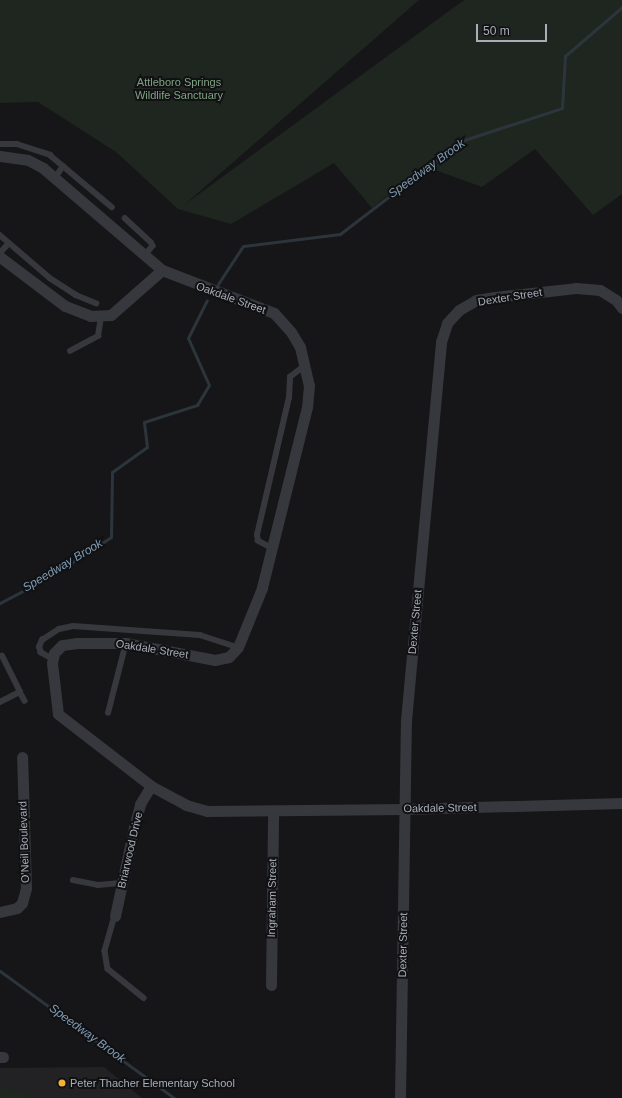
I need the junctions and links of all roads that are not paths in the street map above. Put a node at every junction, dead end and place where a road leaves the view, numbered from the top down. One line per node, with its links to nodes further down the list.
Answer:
1 (0, 144): 3 (lane)
2 (0, 156): 4 (street, Oakdale Street)
3 (64, 166): 4 (lane); 5 (lane)
4 (55, 178): 11 (street, Oakdale Street)
5 (112, 207)
6 (125, 218): 11 (lane)
7 (0, 235): 8 (lane)
8 (9, 243): 9 (lane); 13 (lane)
9 (0, 253)
10 (0, 257): 14 (street)
11 (144, 257): 12 (street, Oakdale Street)
12 (162, 270): 17 (street); 19 (street, Oakdale Street)
13 (53, 280): 14 (lane); 15 (lane)
14 (45, 292): 17 (street)
15 (96, 303)
16 (622, 308): 34 (street, Dexter Street)
17 (101, 316): 18 (lane)
18 (70, 351)
19 (305, 365): 20 (street, Oakdale Street); 20 (lane)
20 (273, 548): 24 (street, Oakdale Street)
21 (115, 629): 22 (lane); 24 (lane); 26 (lane)
22 (114, 642): 23 (street, Oakdale Street); 26 (street, Oakdale Street)
23 (126, 643): 24 (street, Oakdale Street); 30 (lane)
24 (238, 647)
25 (2, 656): 27 (lane)
26 (52, 659): 32 (street, Oakdale Street)
27 (20, 692): 28 (lane); 29 (lane)
28 (25, 701)
29 (0, 702)
30 (108, 713)
31 (22, 757): 38 (street, O'Neil Boulevard)
32 (151, 786): 35 (street, Oakdale Street); 37 (street, Briarwood Drive)
33 (622, 803): 34 (street, Oakdale Street)
34 (405, 809): 35 (street, Oakdale Street); 42 (street, Dexter Street)
35 (273, 811): 40 (street, Ingraham Street)
36 (73, 880): 37 (lane)
37 (122, 884): 39 (street, Briarwood Drive)
38 (0, 912)
39 (115, 916): 41 (lane)
40 (271, 986)
41 (144, 998)
42 (400, 1098)

